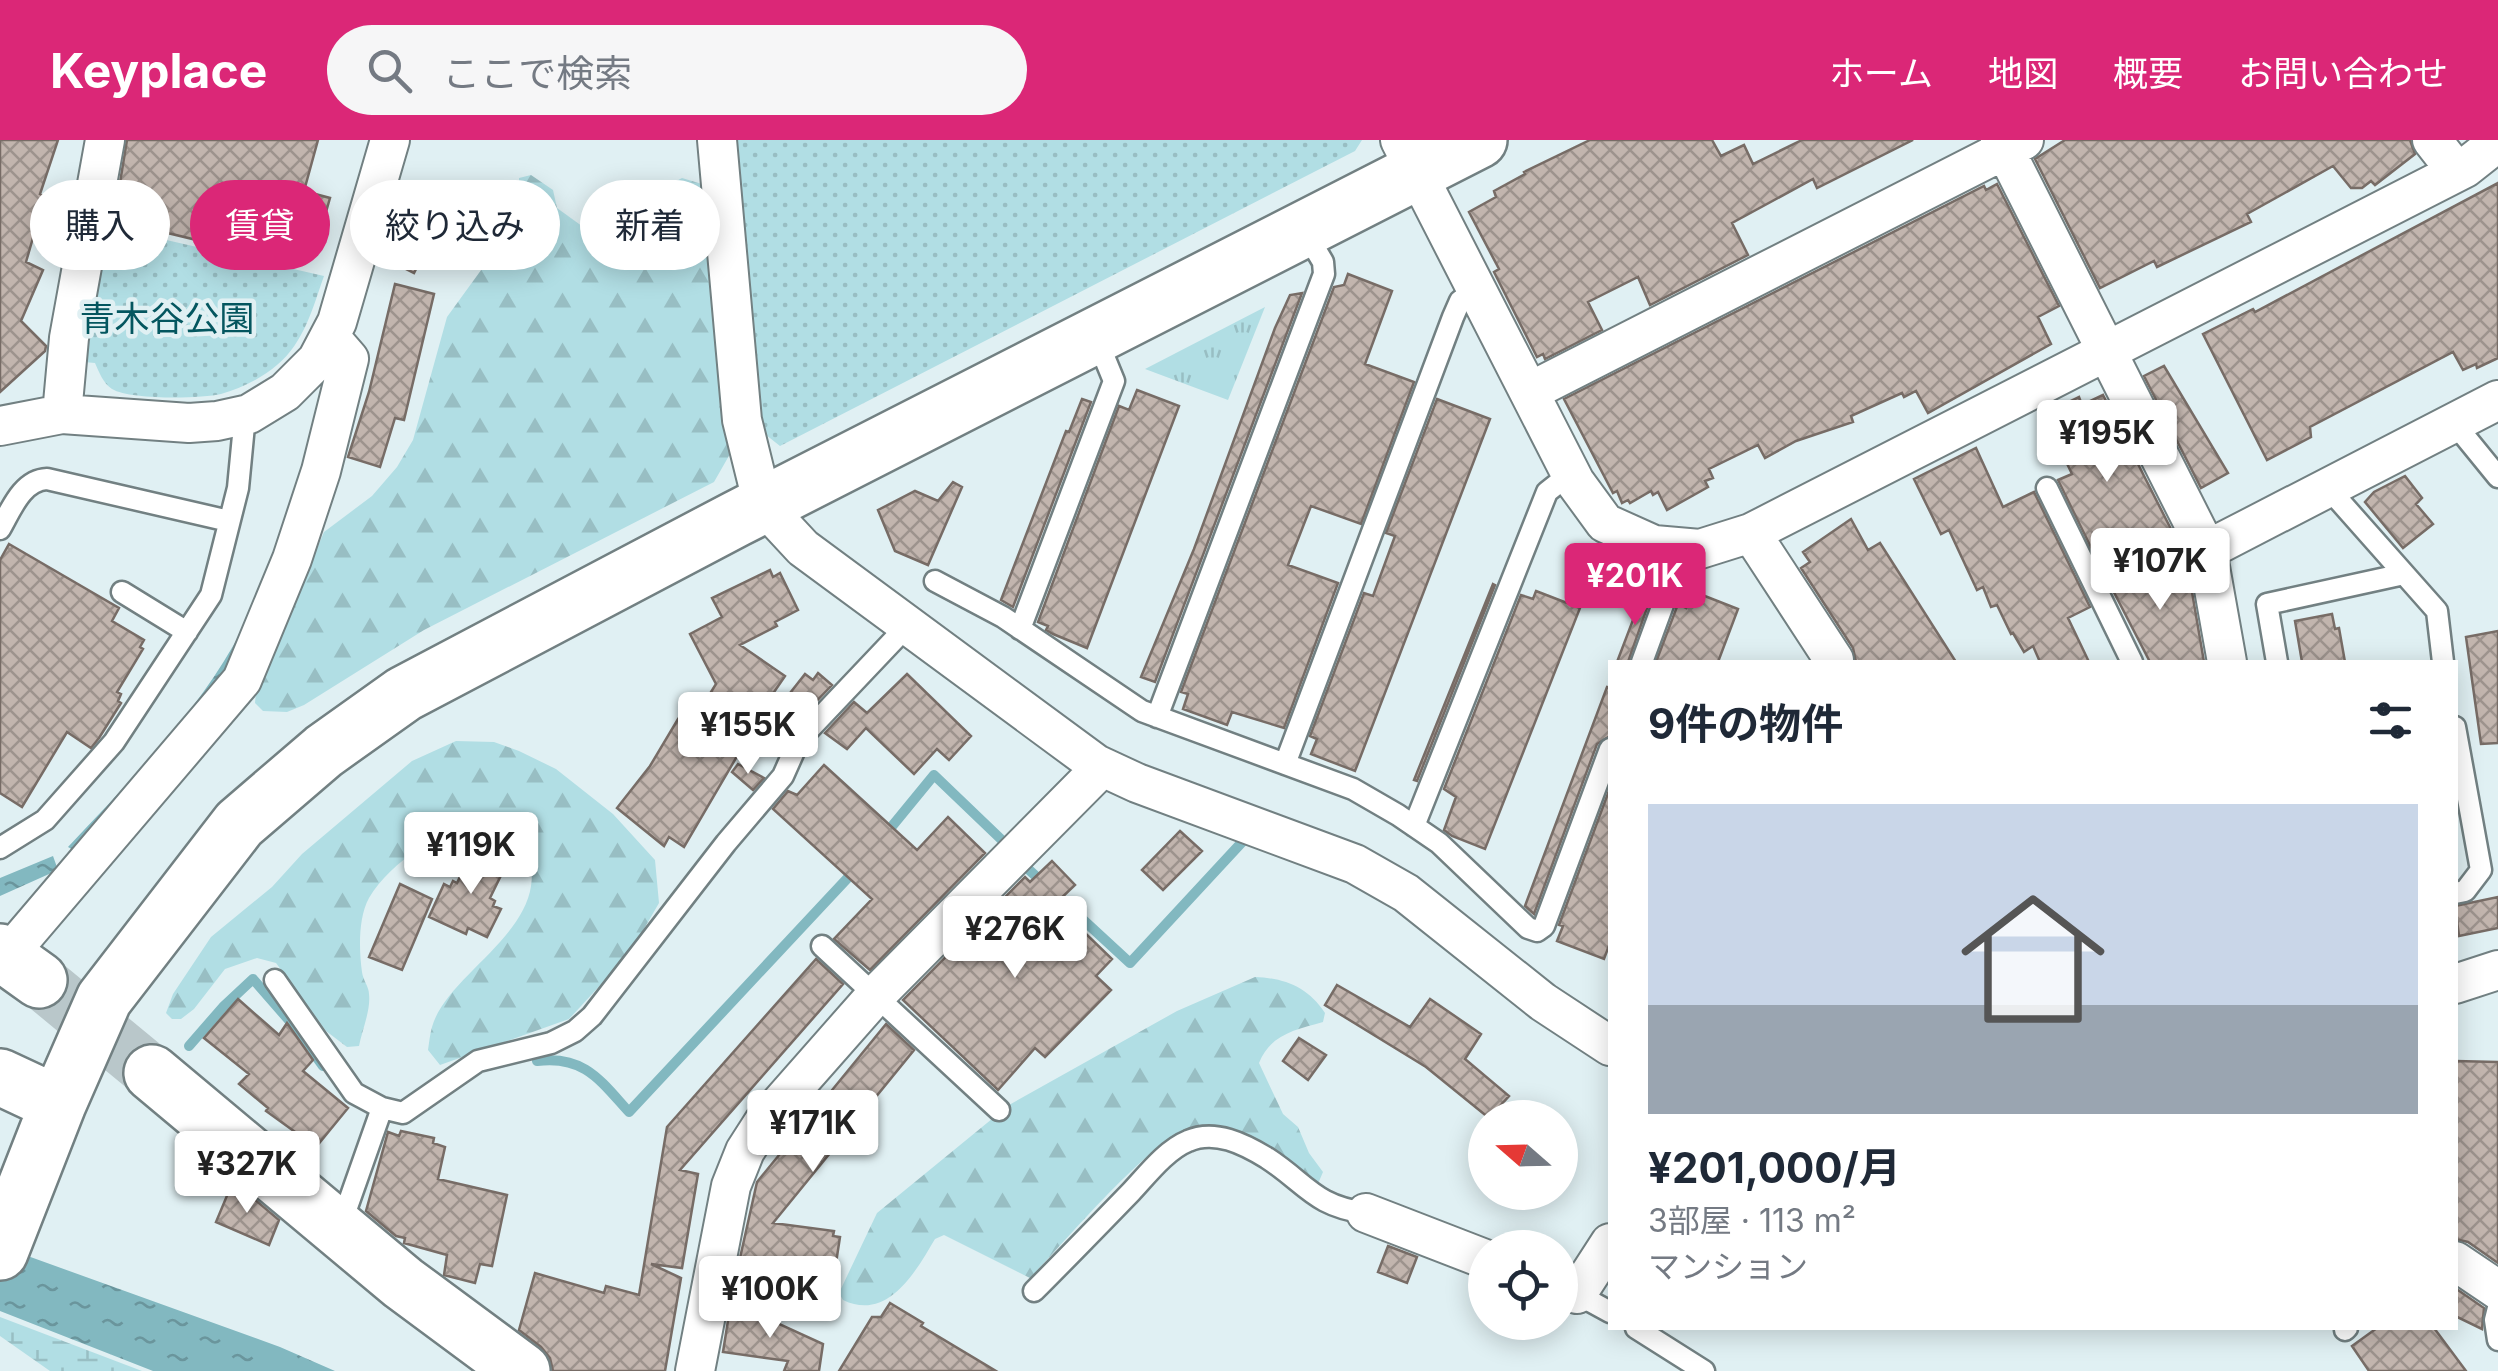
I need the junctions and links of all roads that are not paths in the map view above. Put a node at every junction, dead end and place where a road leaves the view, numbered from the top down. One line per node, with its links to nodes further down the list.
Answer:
1 (106, 140): 17 (street)
2 (390, 140): 13 (street)
3 (716, 140): 25 (street)
4 (1479, 140): 8 (street)
5 (2432, 140): 9 (street)
6 (2498, 142): 9 (street)
7 (2010, 143): 14 (street); 15 (street)
8 (1408, 156): 10 (street); 11 (street)
9 (2457, 172): 14 (street)
10 (1304, 229): 12 (street); 43 (lane)
11 (1477, 289): 15 (street); 46 (lane)
12 (1095, 335): 25 (street); 35 (lane)
13 (330, 336): 18 (street); 53 (street)
14 (2108, 351): 28 (street); 30 (street)
15 (1530, 392): 21 (street)
16 (2498, 400): 19 (street)
17 (62, 414): 18 (street); 20 (street)
18 (245, 415): 26 (lane)
19 (2454, 423): 22 (lane); 24 (street)
20 (0, 426)
21 (1571, 473): 29 (street); 48 (lane)
22 (2498, 477)
23 (2047, 488): 39 (lane)
24 (2328, 488): 30 (street); 31 (lane)
25 (763, 505): 34 (street); 62 (street)
26 (230, 521): 27 (lane); 36 (lane)
27 (0, 529)
28 (1751, 532): 29 (street); 38 (street)
29 (1684, 547): 37 (lane)
30 (2207, 550): 40 (street)
31 (2404, 574): 41 (lane); 42 (lane)
32 (935, 581): 35 (lane)
33 (122, 592): 36 (lane)
34 (908, 625): 47 (street); 63 (lane)
35 (1020, 629): 43 (lane)
36 (187, 632): 49 (lane)
37 (1643, 660)
38 (1833, 660)
39 (2131, 660)
40 (2226, 660)
41 (2277, 660)
42 (2444, 660)
43 (1157, 717): 46 (lane)
44 (2458, 744): 50 (lane)
45 (1608, 753): 48 (lane)
46 (1286, 764): 48 (lane)
47 (1102, 767): 58 (street); 59 (street)
48 (1414, 826)
49 (0, 848)
50 (2458, 892)
51 (822, 946): 58 (lane)
52 (2498, 953): 54 (lane)
53 (15, 963)
54 (2458, 965)
55 (2498, 970): 57 (street)
56 (275, 980): 63 (lane)
57 (2458, 983)
58 (875, 996): 64 (lane); 80 (street)
59 (1608, 1045)
60 (152, 1073): 66 (street)
61 (0, 1078): 62 (street)
62 (58, 1104): 68 (street)
63 (382, 1108): 66 (lane)
64 (999, 1110)
65 (1366, 1213): 69 (street); 73 (lane)
66 (339, 1229): 79 (street)
67 (1608, 1245): 71 (street)
68 (0, 1252)
69 (1468, 1252)
70 (2458, 1263): 72 (street)
71 (1578, 1280)
72 (2498, 1290)
73 (1034, 1291)
74 (1578, 1296): 76 (lane)
75 (2498, 1308): 78 (lane)
76 (1608, 1311)
77 (1639, 1330): 81 (lane)
78 (2498, 1340)
79 (522, 1371)
80 (695, 1371)
81 (1704, 1371)

